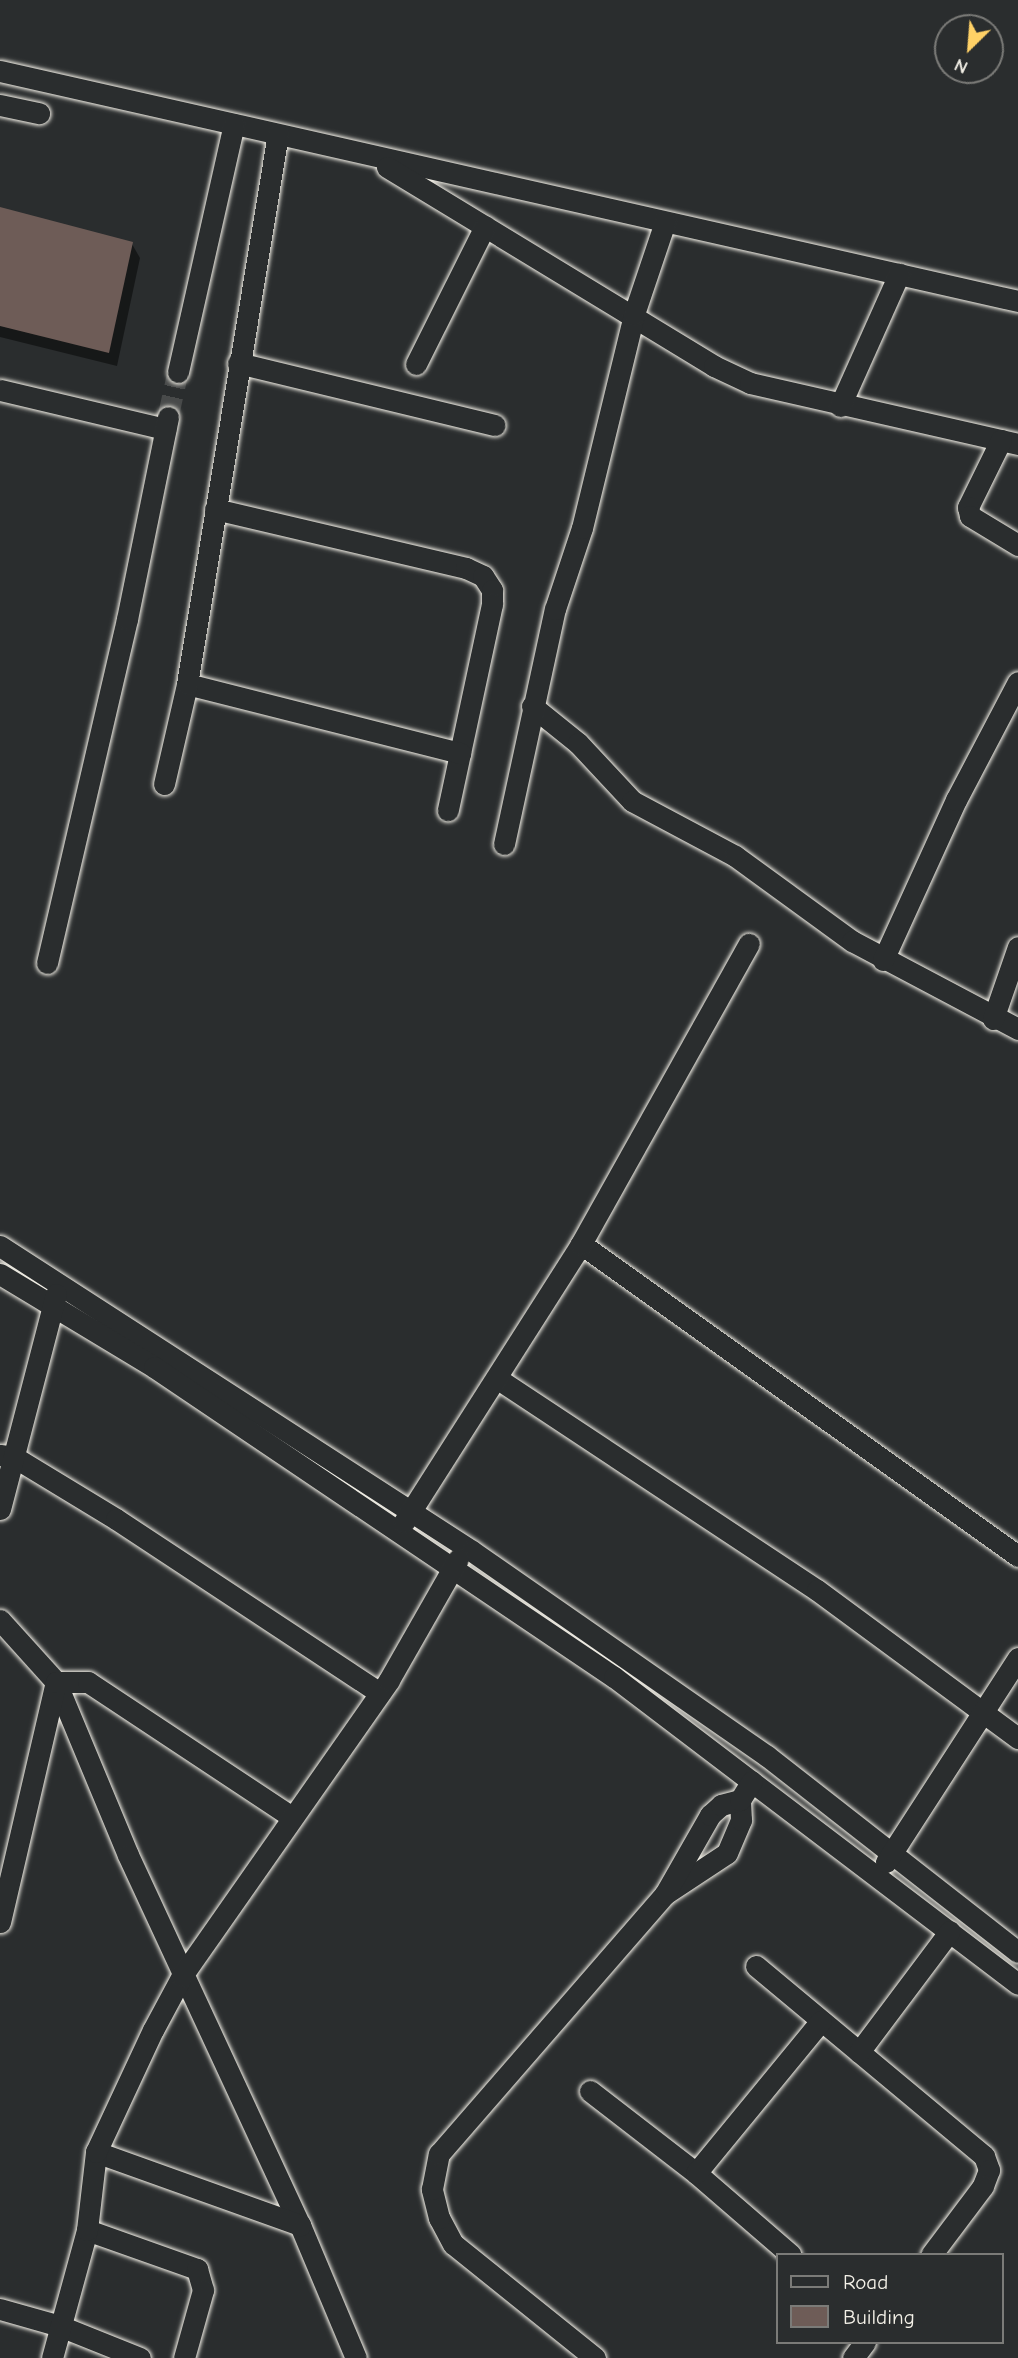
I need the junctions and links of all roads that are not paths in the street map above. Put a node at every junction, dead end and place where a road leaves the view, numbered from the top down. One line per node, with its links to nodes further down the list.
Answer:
1 (0, 71): 4 (street)
2 (0, 105): 3 (street)
3 (39, 113)
4 (234, 124): 5 (street); 14 (street)
5 (278, 134): 6 (street); 12 (street)
6 (372, 158): 7 (street); 8 (street)
7 (665, 222): 9 (street); 11 (street)
8 (485, 226): 11 (street); 13 (street)
9 (898, 274): 10 (street); 16 (street)
10 (1018, 301)
11 (634, 314): 16 (street); 23 (street)
12 (238, 363): 17 (street); 19 (street)
13 (416, 364)
14 (178, 372)
15 (0, 390): 31 (street)
16 (840, 406): 18 (street)
17 (495, 425)
18 (1009, 442): 20 (street)
19 (215, 509): 22 (street); 24 (street)
20 (1018, 545)
21 (1018, 682): 30 (street)
22 (187, 684): 24 (street); 25 (street)
23 (532, 706): 27 (street); 30 (street)
24 (460, 752): 26 (street)
25 (164, 784)
26 (448, 810)
27 (505, 844)
28 (749, 944): 34 (street)
29 (1018, 947): 32 (street)
30 (883, 960): 32 (street)
31 (47, 963)
32 (993, 1019): 33 (street)
33 (1018, 1029)
34 (581, 1244): 39 (street); 45 (street)
35 (0, 1246): 37 (street)
36 (0, 1274): 38 (street)
37 (59, 1283): 38 (street); 42 (street)
38 (53, 1307): 40 (street); 43 (street)
39 (498, 1379): 42 (street); 51 (street)
40 (7, 1456): 41 (street); 50 (street)
41 (0, 1509)
42 (412, 1510): 43 (street); 44 (street)
43 (397, 1532): 46 (street)
44 (466, 1546): 46 (street); 56 (street)
45 (1018, 1556)
46 (452, 1569): 50 (street); 53 (street)
47 (0, 1620): 49 (street)
48 (1018, 1658): 51 (street)
49 (56, 1682): 55 (street); 59 (street); 63 (street)
50 (380, 1693): 55 (street)
51 (980, 1712): 52 (street); 56 (street)
52 (1018, 1738)
53 (752, 1781): 54 (street); 57 (street)
54 (740, 1800): 58 (street); 58 (street)
55 (292, 1817): 63 (street)
56 (892, 1852): 57 (street); 61 (street)
57 (878, 1875): 60 (street)
58 (665, 1894): 80 (street)
59 (0, 1922)
60 (950, 1931): 64 (street); 66 (street)
61 (1018, 1952)
62 (756, 1966): 65 (street)
63 (182, 1976): 68 (street); 70 (street)
64 (1018, 1984)
65 (821, 2021): 66 (street); 69 (street)
66 (859, 2052): 73 (street)
67 (590, 2091): 69 (street)
68 (96, 2152): 70 (street); 71 (street)
69 (696, 2173): 72 (street)
70 (300, 2225): 79 (street)
71 (87, 2231): 75 (street); 78 (street)
72 (789, 2253)
73 (933, 2253)
74 (0, 2309): 75 (street)
75 (60, 2326): 76 (street); 77 (street)
76 (52, 2358)
77 (140, 2358)
78 (184, 2358)
79 (356, 2358)
80 (595, 2358)

